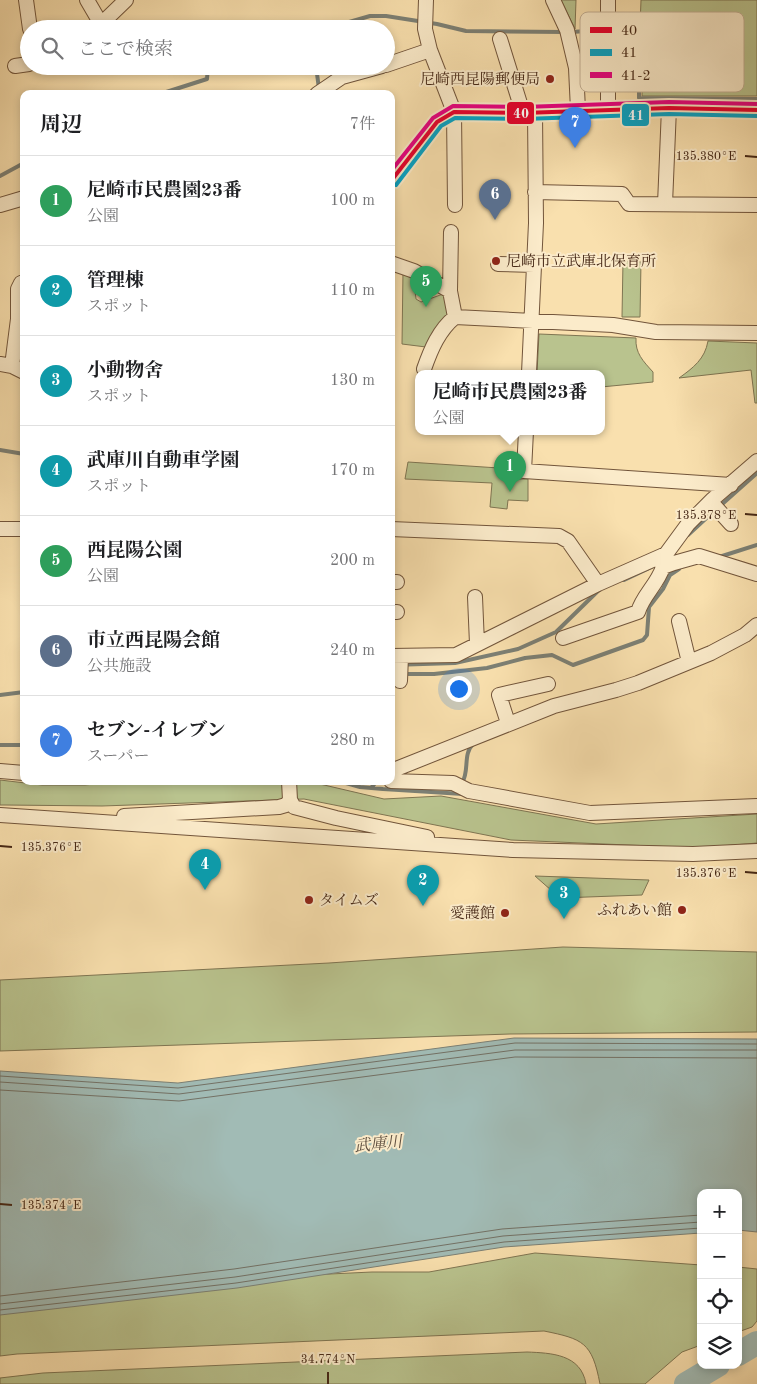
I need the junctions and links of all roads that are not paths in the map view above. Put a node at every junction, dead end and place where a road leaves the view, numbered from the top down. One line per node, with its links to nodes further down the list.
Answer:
1 (87, 0): 8 (street)
2 (126, 0): 9 (street)
3 (426, 0): 11 (street)
4 (552, 0): 17 (street)
5 (26, 4): 6 (street); 7 (street)
6 (12, 10)
7 (29, 20)
8 (95, 20)
9 (104, 20)
10 (500, 39): 21 (street)
11 (430, 50): 12 (street); 20 (street)
12 (395, 62)
13 (344, 75): 14 (street)
14 (323, 90)
15 (608, 92): 18 (street)
16 (670, 108): 18 (street); 19 (street); 25 (street)
17 (578, 110): 18 (street); 21 (street)
18 (608, 110)
19 (757, 110)
20 (454, 112): 21 (street); 22 (street); 27 (street)
21 (529, 113): 23 (street)
22 (395, 176)
23 (535, 192): 25 (street); 32 (street)
24 (20, 199): 26 (street)
25 (665, 204): 28 (street)
26 (0, 205)
27 (454, 205)
28 (757, 205)
29 (451, 232): 34 (street)
30 (395, 264): 34 (street)
31 (498, 264): 32 (street)
32 (534, 264): 36 (street)
33 (20, 286): 38 (street)
34 (450, 291): 35 (street)
35 (454, 317): 36 (street); 39 (street)
36 (532, 321): 37 (street); 40 (street)
37 (757, 333)
38 (12, 367)
39 (424, 368)
40 (529, 370)
41 (526, 435): 43 (street)
42 (757, 461): 43 (street)
43 (731, 485): 47 (street)
44 (0, 529): 45 (street)
45 (20, 529)
46 (395, 529): 49 (street)
47 (670, 558): 48 (street); 49 (street); 53 (street)
48 (757, 574)
49 (598, 584): 54 (street)
50 (475, 597): 54 (street)
51 (679, 621): 56 (street)
52 (757, 625): 56 (street)
53 (563, 638)
54 (477, 644): 55 (street)
55 (397, 658): 57 (street)
56 (689, 662): 59 (street)
57 (400, 681)
58 (548, 684): 59 (street)
59 (508, 722): 60 (street)
60 (395, 768)
61 (0, 771): 62 (street)
62 (20, 773)
63 (395, 781): 65 (street)
64 (289, 789): 67 (street); 68 (street)
65 (757, 806)
66 (0, 815): 67 (street)
67 (100, 822): 68 (street)
68 (456, 846): 69 (street)
69 (757, 851)

